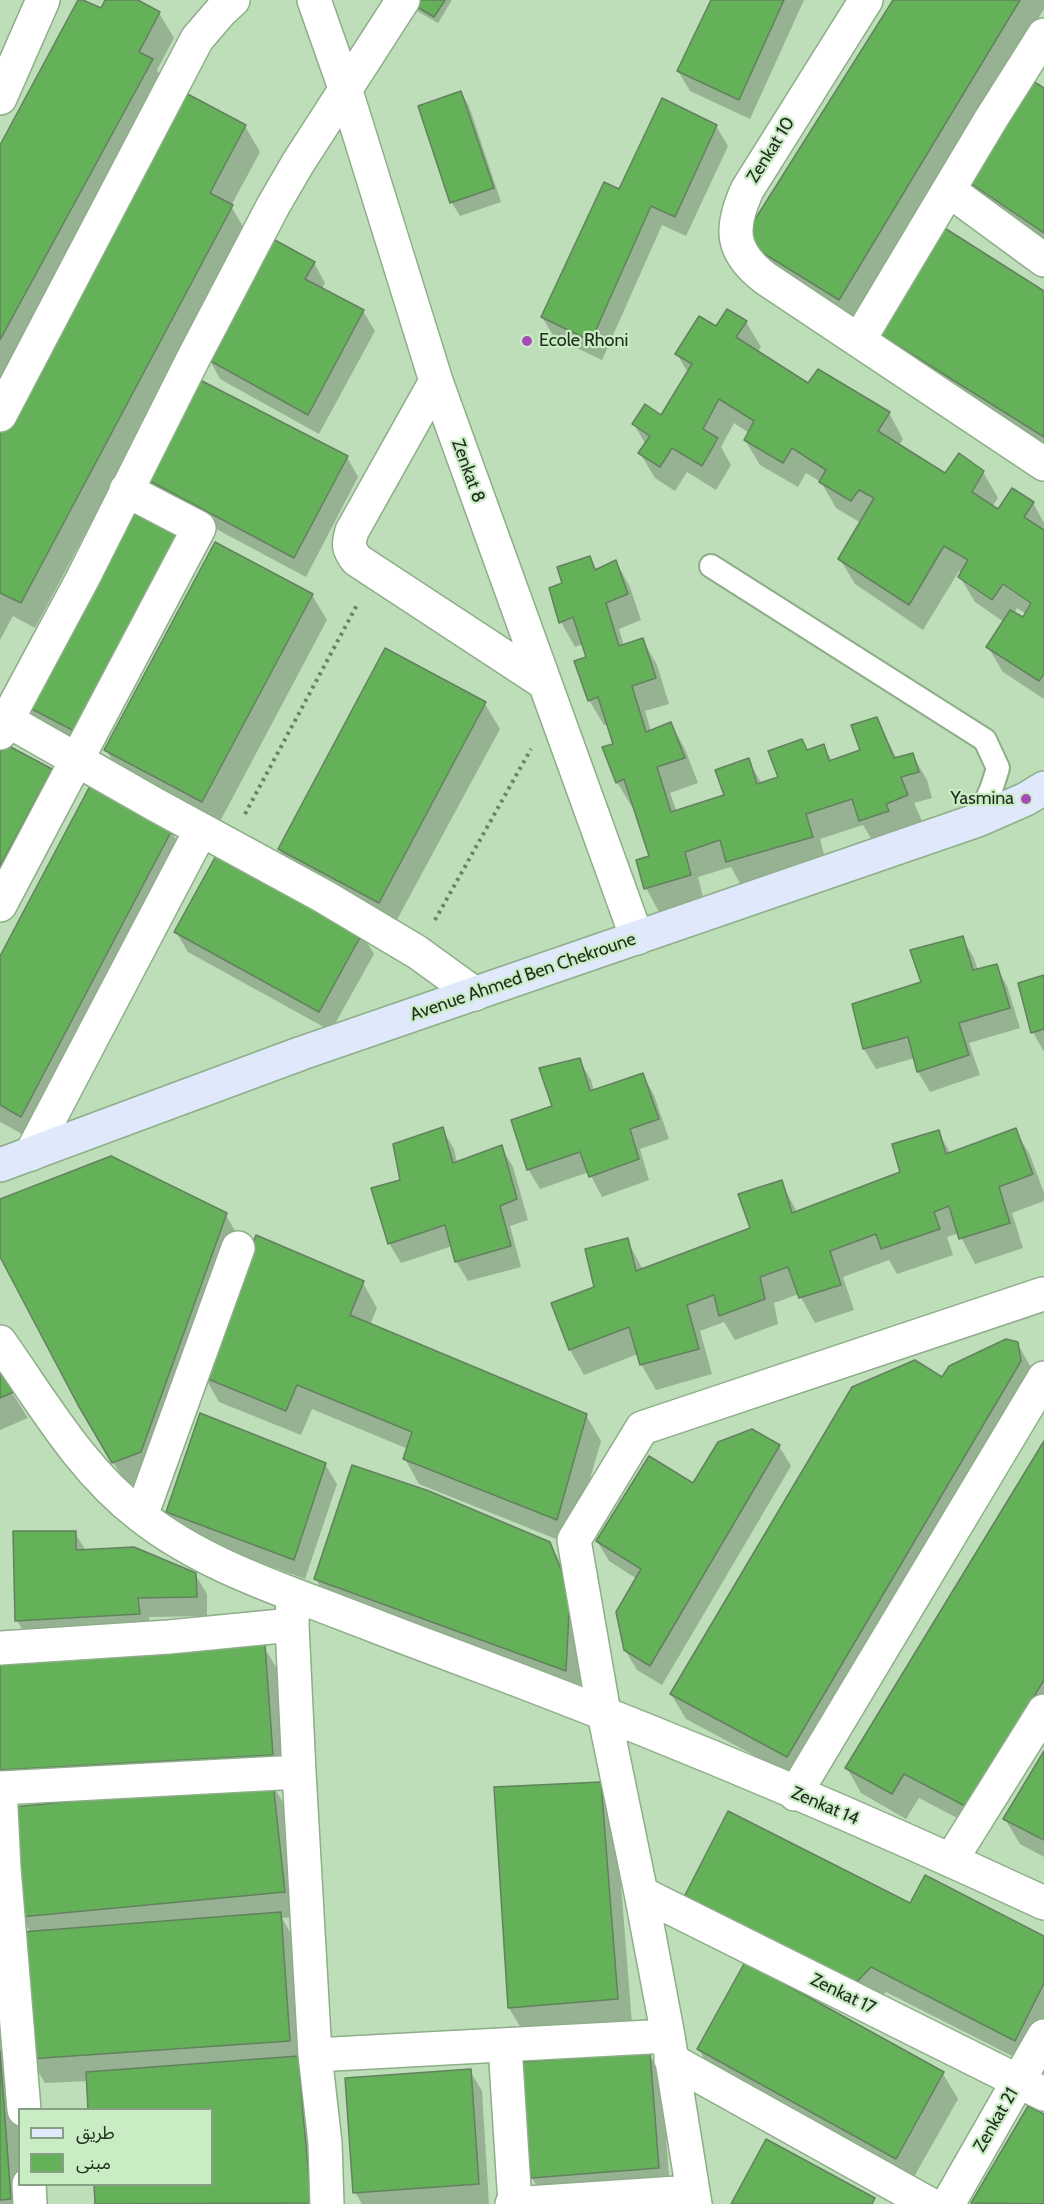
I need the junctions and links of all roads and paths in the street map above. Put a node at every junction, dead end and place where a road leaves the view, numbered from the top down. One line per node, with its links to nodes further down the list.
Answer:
1 (43, 0): 8 (street)
2 (233, 0): 13 (street)
3 (314, 0): 7 (street, Zenkat 8)
4 (403, 0): 7 (street)
5 (866, 0): 11 (street, Zenkat 10)
6 (1041, 46): 9 (street)
7 (345, 88): 12 (street, Zenkat 8); 15 (street)
8 (0, 98)
9 (950, 191): 10 (street); 11 (street)
10 (1044, 260)
11 (859, 340): 14 (street, Zenkat 10)
12 (436, 381): 17 (street); 18 (street, Zenkat 8)
13 (0, 415)
14 (1044, 465)
15 (126, 490): 19 (street); 20 (street)
16 (711, 566): 22 (lane)
17 (375, 571): 18 (street); 23 (path)
18 (548, 695): 25 (street, Zenkat 8); 26 (path)
19 (2, 723): 20 (street)
20 (77, 761): 23 (street); 24 (street)
21 (1044, 788): 22 (main road, Avenue Ahmed Ben Chekroune)
22 (978, 820): 25 (main road, Avenue Ahmed Ben Chekroune)
23 (215, 837): 26 (street); 28 (street)
24 (0, 905)
25 (637, 938): 27 (main road, Avenue Ahmed Ben Chekroune)
26 (417, 952): 27 (street)
27 (475, 994): 28 (main road, Avenue Ahmed Ben Chekroune)
28 (31, 1154): 29 (main road, Avenue Ahmed Ben Chekroune)
29 (0, 1165)
30 (238, 1248): 34 (street)
31 (1044, 1294): 38 (street)
32 (0, 1342): 34 (street, Zenkat 14)
33 (1044, 1378): 41 (street)
34 (141, 1516): 35 (street, Zenkat 14)
35 (293, 1610): 36 (street); 38 (street, Zenkat 14); 39 (street)
36 (0, 1648)
37 (1044, 1712): 42 (street)
38 (604, 1713): 41 (street, Zenkat 14); 43 (street)
39 (299, 1772): 40 (street); 48 (street)
40 (0, 1788): 50 (street)
41 (795, 1794): 42 (street, Zenkat 14)
42 (951, 1860): 44 (street, Zenkat 14)
43 (641, 1893): 47 (street); 49 (street, Zenkat 17)
44 (1044, 1903)
45 (1044, 2036): 49 (street, Zenkat 21)
46 (505, 2046): 47 (street); 48 (street); 55 (street)
47 (669, 2048): 52 (street); 56 (street)
48 (315, 2055): 54 (street)
49 (1031, 2087): 57 (street, Zenkat 21)
50 (24, 2108)
51 (29, 2186): 53 (street)
52 (694, 2198): 55 (street)
53 (30, 2204)
54 (327, 2204)
55 (514, 2204)
56 (930, 2204)
57 (948, 2204)

